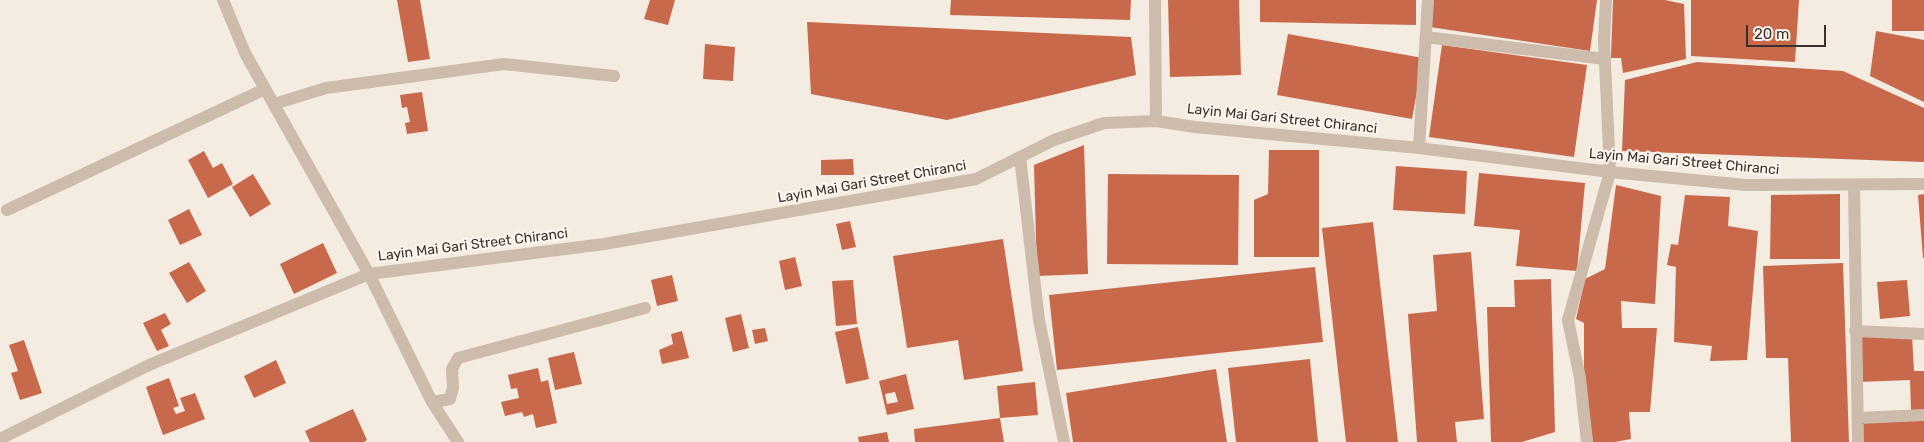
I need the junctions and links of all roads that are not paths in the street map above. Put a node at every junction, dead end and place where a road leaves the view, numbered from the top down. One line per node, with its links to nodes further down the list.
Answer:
1 (223, 0): 8 (street)
2 (1155, 0): 10 (street)
3 (1428, 0): 5 (street)
4 (1606, 0): 6 (street)
5 (1426, 37): 6 (street); 11 (street)
6 (1605, 59): 13 (street)
7 (614, 76): 9 (street)
8 (265, 89): 9 (street); 16 (street)
9 (274, 104): 17 (street)
10 (1156, 121): 11 (street, Layin Mai Gari Street Chiranci); 12 (street, Layin Mai Gari Street Chiranci)
11 (1419, 148): 13 (street, Layin Mai Gari Street Chiranci)
12 (1020, 157): 17 (street, Layin Mai Gari Street Chiranci); 26 (street)
13 (1610, 172): 15 (street, Layin Mai Gari Street Chiranci); 27 (street)
14 (1924, 184): 15 (street, Layin Mai Gari Street Chiranci)
15 (1854, 185): 19 (street)
16 (7, 210)
17 (369, 274): 21 (street); 24 (street, Layin Mai Gari Street Chiranci)
18 (645, 308): 21 (street)
19 (1855, 331): 20 (street); 23 (street)
20 (1924, 334)
21 (432, 402): 25 (street)
22 (1924, 415): 23 (street)
23 (1858, 418): 28 (street)
24 (0, 439)
25 (458, 442)
26 (1064, 442)
27 (1587, 442)
28 (1858, 442)

